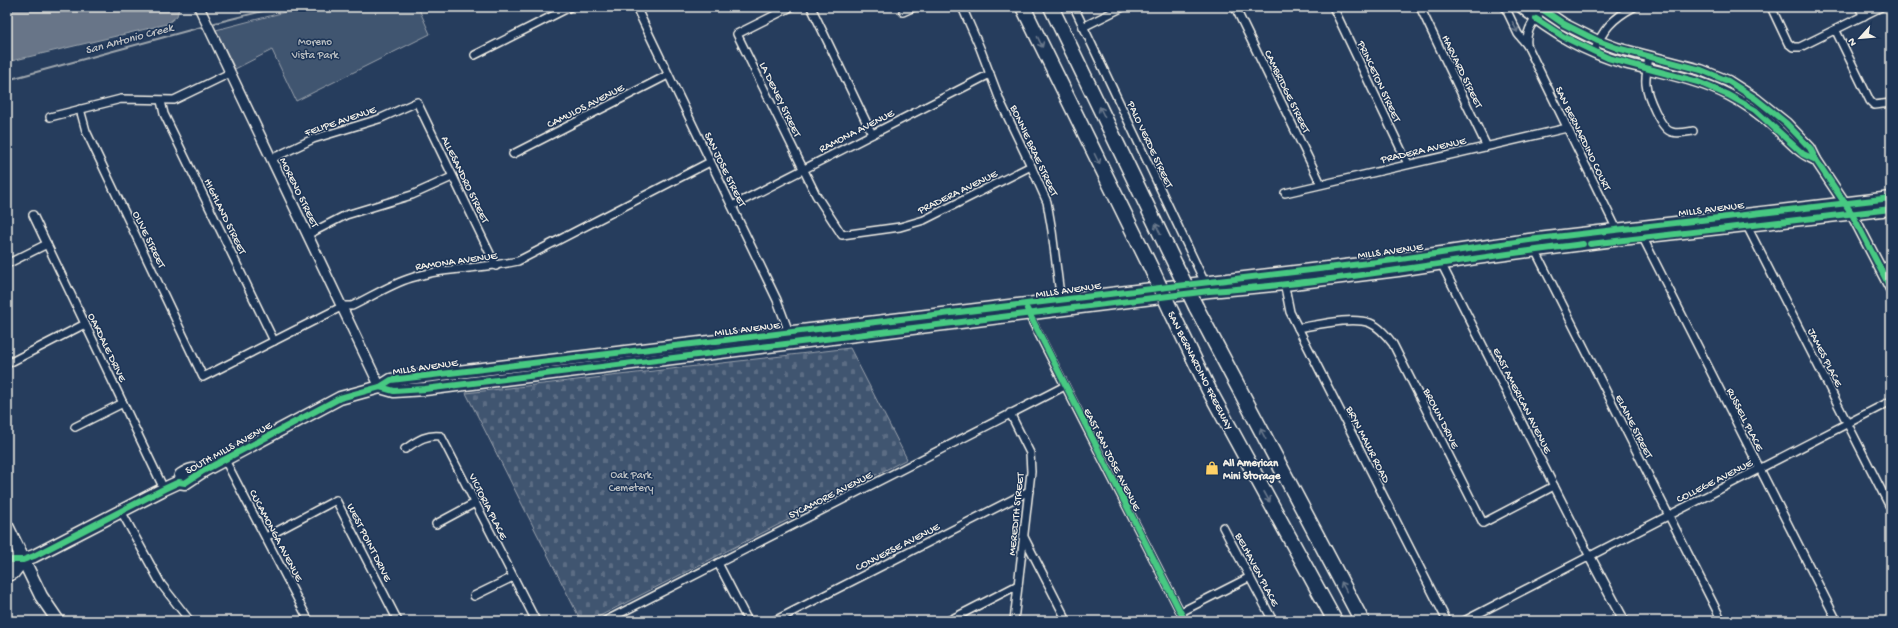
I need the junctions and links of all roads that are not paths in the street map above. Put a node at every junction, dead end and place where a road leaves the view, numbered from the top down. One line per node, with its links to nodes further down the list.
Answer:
1 (199, 7): 33 (street, MORENO STREET)
2 (570, 7): 30 (street)
3 (636, 7): 35 (street, SAN JOSE STREET)
4 (791, 7): 51 (street, LA DENEY STREET)
5 (811, 7): 43 (street)
6 (914, 7): 22 (street)
7 (962, 7): 34 (street, BONNIE BRAE STREET)
8 (1023, 7): 129 (highway, SAN BERNARDINO FREEWAY, one-way to 129, bridge)
9 (1052, 7): 130 (highway, one-way to 9, bridge)
10 (1074, 7): 25 (street, PALO VERDE STREET)
11 (1123, 7): 25 (street)
12 (1235, 7): 53 (street, CAMBRIDGE STREET)
13 (1333, 7): 49 (street, PRINCETON STREET)
14 (1420, 7): 44 (street, HARVARD STREET)
15 (1505, 7): 28 (street, SAN BERNARDINO COURT, one-way to 28)
16 (1521, 7): 24 (main road)
17 (1634, 7): 27 (street)
18 (1771, 7): 26 (street)
19 (1860, 7): 23 (street)
20 (1881, 7): 23 (street)
21 (1541, 8): 24 (street); 27 (main road)
22 (903, 12)
23 (1864, 16): 26 (street)
24 (1536, 19): 28 (street); 29 (main road)
25 (1084, 27): 73 (street, PALO VERDE STREET)
26 (1836, 31): 38 (street)
27 (1598, 41): 29 (street); 31 (main road)
28 (1527, 45): 41 (street, SAN BERNARDINO COURT)
29 (1594, 52): 32 (main road)
30 (475, 55)
31 (1649, 56): 32 (street); 47 (main road)
32 (1648, 68): 42 (street); 47 (main road)
33 (230, 73): 36 (street); 46 (street, MORENO STREET)
34 (990, 74): 43 (street, RAMONA AVENUE); 50 (street, BONNIE BRAE STREET)
35 (668, 75): 45 (street, CAMULOS AVENUE); 48 (street, SAN JOSE STREET)
36 (161, 101): 39 (street); 81 (street, HIGHLAND STREET)
37 (417, 102): 46 (street, FELIPE AVENUE); 52 (street, ALLESANDRO STREET)
38 (1891, 103)
39 (80, 109): 40 (street); 83 (street, OLIVE STREET)
40 (50, 117)
41 (1567, 128): 44 (street, PRADERA AVENUE); 63 (street, SAN BERNARDINO COURT)
42 (1693, 131)
43 (872, 134): 51 (street, RAMONA AVENUE)
44 (1486, 145): 49 (street, PRADERA AVENUE)
45 (513, 154)
46 (271, 159): 62 (street, MORENO STREET)
47 (1816, 160): 57 (main road)
48 (710, 162): 56 (street, SAN JOSE STREET); 70 (street, RAMONA AVENUE)
49 (1408, 164): 53 (street, PRADERA AVENUE)
50 (1031, 166): 64 (street, PRADERA AVENUE); 75 (street, BONNIE BRAE STREET)
51 (803, 170): 56 (street, RAMONA AVENUE); 64 (street, LA DENEY STREET)
52 (452, 176): 62 (street); 70 (street, ALLESANDRO STREET)
53 (1321, 184): 54 (street, PRADERA AVENUE)
54 (1285, 193)
55 (1891, 198): 57 (main road, MILLS AVENUE)
56 (732, 206): 80 (street, SAN JOSE STREET)
57 (1849, 209): 58 (main road, MILLS AVENUE); 60 (main road, MILLS AVENUE); 71 (main road)
58 (1891, 209)
59 (33, 215): 65 (street, OAKDALE DRIVE)
60 (1745, 220): 61 (main road, MILLS AVENUE); 89 (street, JAMES PLACE)
61 (1640, 232): 63 (main road, MILLS AVENUE); 93 (street, RUSSELL PLACE)
62 (307, 234): 76 (street, MORENO STREET)
63 (1619, 234): 66 (main road, MILLS AVENUE)
64 (842, 235)
65 (47, 244): 68 (street); 78 (street, OAKDALE DRIVE)
66 (1533, 245): 67 (main road, MILLS AVENUE); 100 (street, ELAINE STREET)
67 (1439, 258): 72 (main road, MILLS AVENUE); 94 (street, EAST AMERICAN AVENUE)
68 (7, 264)
69 (1891, 264): 71 (street)
70 (496, 266): 76 (street, RAMONA AVENUE)
71 (1881, 269): 74 (main road)
72 (1284, 278): 73 (main road, MILLS AVENUE); 79 (street, BRYN MAWR ROAD)
73 (1207, 286): 75 (main road, MILLS AVENUE)
74 (1891, 289)
75 (1061, 304): 77 (main road, MILLS AVENUE)
76 (342, 306): 81 (street, RAMONA AVENUE); 85 (street, MORENO STREET)
77 (1027, 309): 80 (main road, MILLS AVENUE); 84 (street, EAST SAN JOSE AVENUE)
78 (85, 324): 82 (street); 87 (street, OAKDALE DRIVE)
79 (1298, 328): 94 (street, BROWN DRIVE); 131 (street, BRYN MAWR ROAD)
80 (791, 337): 85 (main road, MILLS AVENUE)
81 (274, 341): 83 (street, RAMONA AVENUE)
82 (7, 364)
83 (204, 377)
84 (1065, 386): 88 (street, SYCAMORE AVENUE); 115 (street, EAST SAN JOSE AVENUE)
85 (380, 387): 92 (main road, SOUTH MILLS AVENUE)
86 (1891, 401): 89 (street, COLLEGE AVENUE)
87 (123, 403): 90 (street); 95 (street, OAKDALE DRIVE)
88 (1010, 413): 96 (street, MEREDITH STREET); 109 (street, SYCAMORE AVENUE)
89 (1848, 424): 93 (street, COLLEGE AVENUE); 98 (street, JAMES PLACE)
90 (75, 427)
91 (405, 449): 97 (street, VICTORIA PLACE)
92 (225, 460): 95 (main road, SOUTH MILLS AVENUE); 104 (street, CUCAMONGA AVENUE)
93 (1759, 470): 100 (street, COLLEGE AVENUE); 135 (street, RUSSELL PLACE)
94 (1554, 486): 106 (street, EAST AMERICAN AVENUE)
95 (164, 489): 99 (main road, SOUTH MILLS AVENUE)
96 (1029, 491): 105 (street, MEREDITH STREET); 123 (street, CONVERSE AVENUE)
97 (475, 503): 101 (street); 111 (street, VICTORIA PLACE)
98 (1891, 509)
99 (121, 511): 108 (main road, SOUTH MILLS AVENUE); 117 (street)
100 (1668, 517): 106 (street, COLLEGE AVENUE); 134 (street, ELAINE STREET)
101 (436, 524)
102 (7, 526): 108 (main road)
103 (1223, 527): 112 (street, BELHAVEN PLACE)
104 (266, 537): 118 (street, CUCAMONGA AVENUE); 119 (street, WEST POINT DRIVE)
105 (1024, 537): 113 (street, MEREDITH STREET); 126 (street)
106 (1590, 557): 132 (street, COLLEGE AVENUE); 133 (street)
107 (7, 560): 108 (main road)
108 (23, 560): 110 (main road); 116 (main road)
109 (718, 563): 121 (street, SYCAMORE AVENUE); 122 (street)
110 (7, 575)
111 (513, 577): 114 (street); 120 (street, VICTORIA PLACE)
112 (1250, 577): 115 (street); 128 (street, BELHAVEN PLACE)
113 (1018, 585): 124 (street); 125 (street, MEREDITH STREET)
114 (474, 596)
115 (1181, 612): 127 (street, EAST SAN JOSE AVENUE)
116 (58, 621)
117 (190, 621)
118 (309, 621)
119 (398, 621)
120 (536, 621)
121 (605, 621)
122 (748, 621)
123 (774, 621)
124 (948, 621)
125 (1014, 621)
126 (1067, 621)
127 (1185, 621)
128 (1273, 621)
129 (1335, 621)
130 (1362, 621)
131 (1447, 621)
132 (1464, 621)
133 (1624, 621)
134 (1722, 621)
135 (1837, 621)

